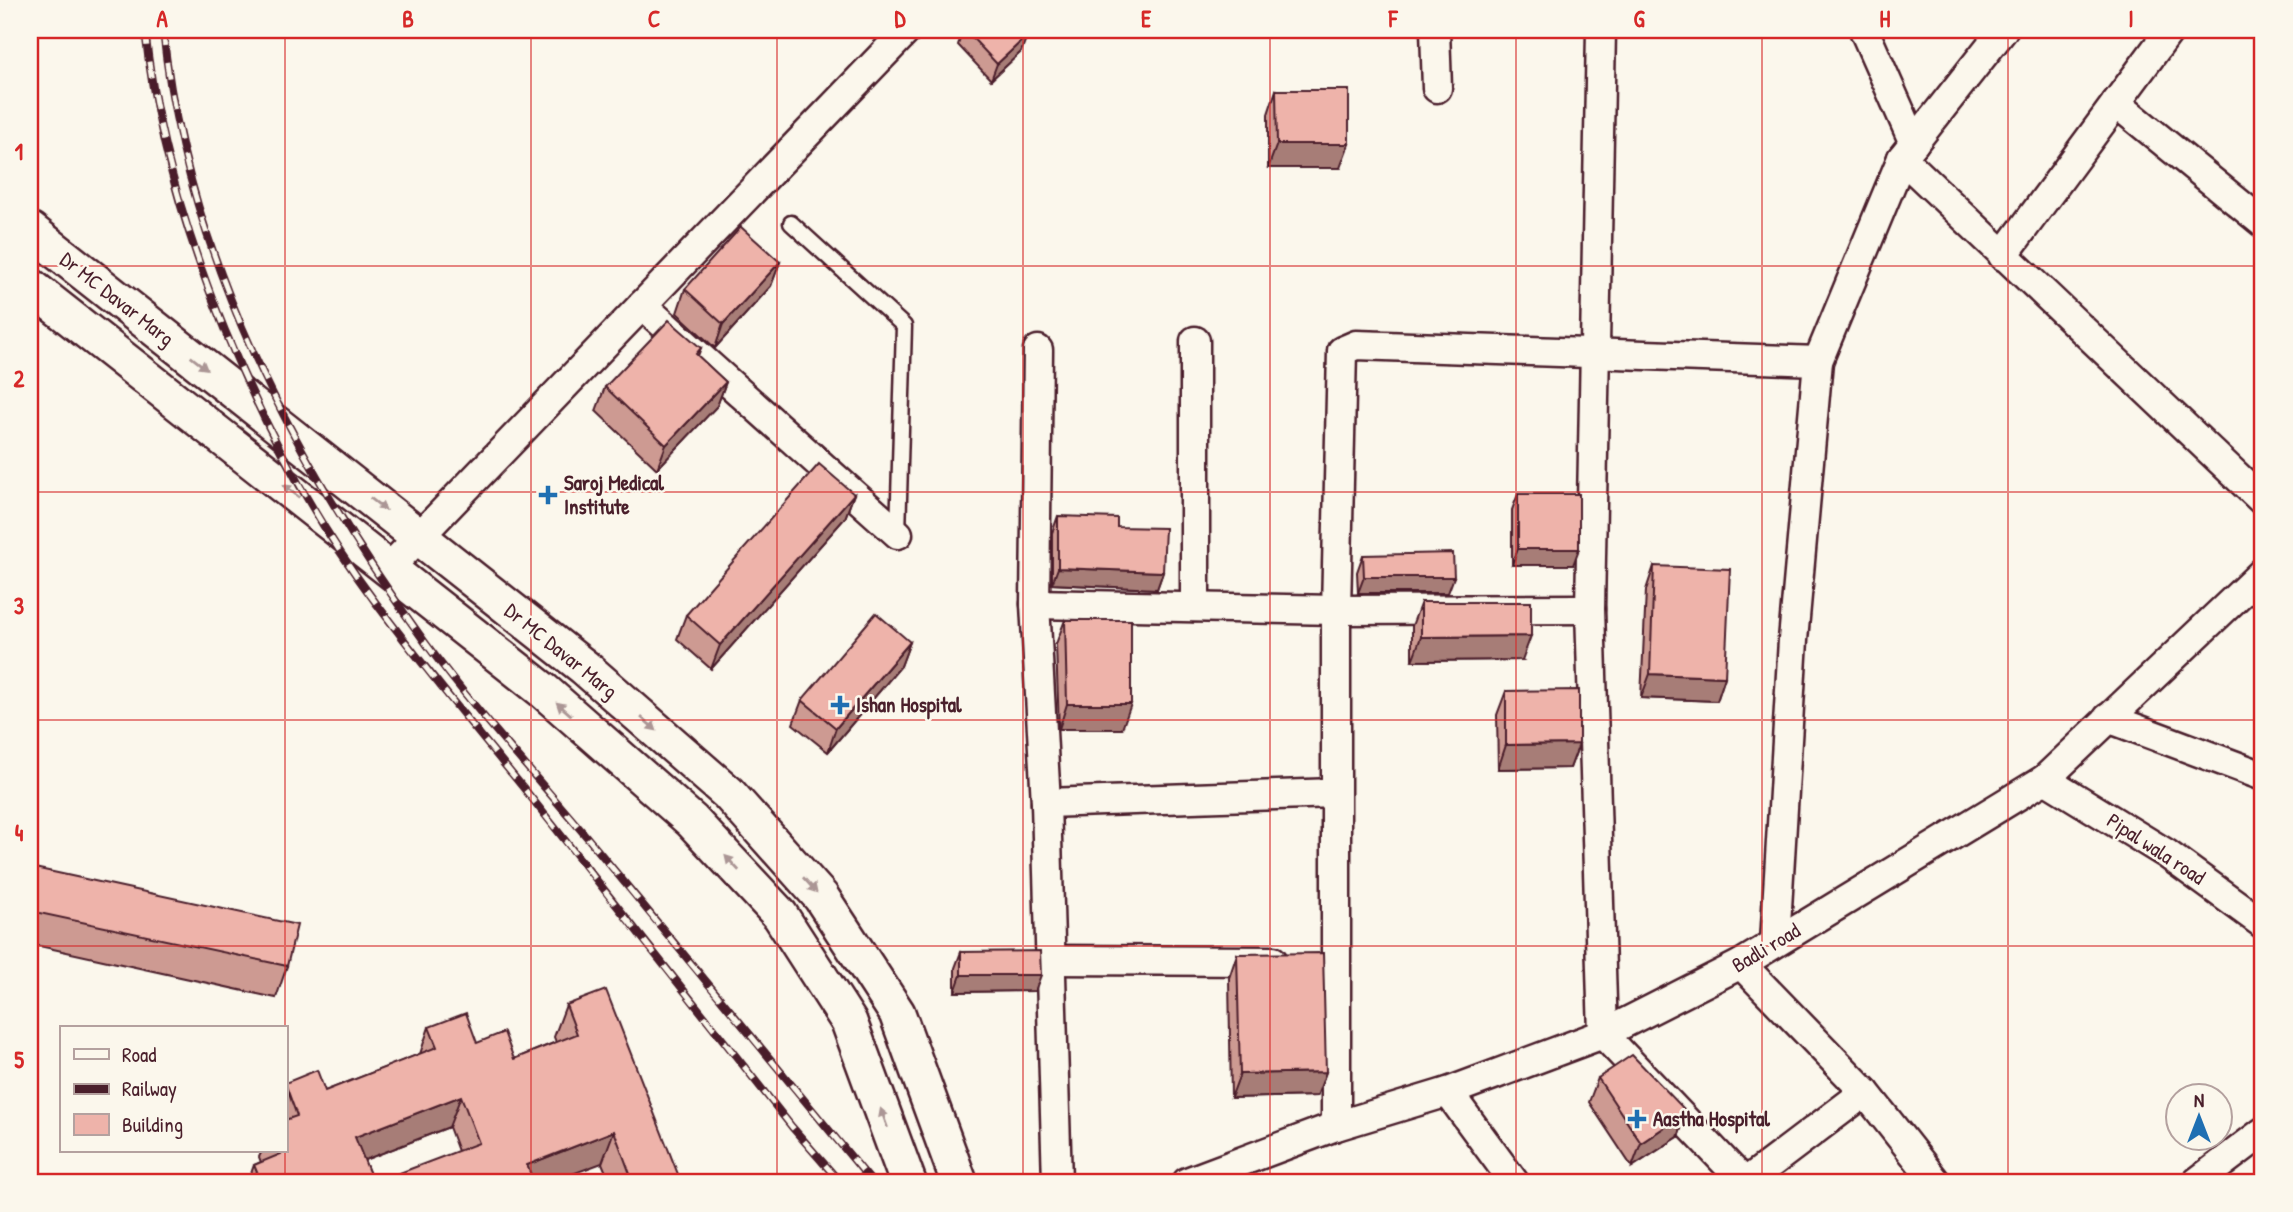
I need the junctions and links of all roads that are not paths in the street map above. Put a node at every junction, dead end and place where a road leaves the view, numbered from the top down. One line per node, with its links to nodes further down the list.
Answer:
1 (907, 30): 15 (street)
2 (1435, 30): 7 (street)
3 (1601, 30): 18 (street)
4 (1864, 30): 9 (street)
5 (2003, 30): 9 (street)
6 (2170, 30): 8 (street)
7 (1437, 88)
8 (2116, 103): 11 (street); 13 (street)
9 (1908, 150): 13 (street); 19 (street)
10 (791, 223): 21 (lane)
11 (2263, 223)
12 (30, 230): 22 (street, Dr MC Davar Marg, one-way to 22)
13 (2003, 256): 20 (street)
14 (30, 286): 23 (street, one-way to 14)
15 (642, 304): 21 (street); 22 (street)
16 (1195, 341): 26 (street)
17 (1038, 350): 25 (street)
18 (1594, 353): 19 (street); 27 (street); 28 (street)
19 (1818, 361): 35 (street)
20 (2263, 501)
21 (898, 534)
22 (419, 536): 23 (street); 45 (street, Dr MC Davar Marg, one-way to 45)
23 (389, 568): 44 (street, one-way to 23)
24 (2263, 572): 29 (street, Badli road)
25 (1035, 604): 26 (street); 33 (street)
26 (1195, 607): 28 (street)
27 (1590, 609): 28 (street); 39 (street)
28 (1336, 610): 32 (street)
29 (2108, 718): 30 (street); 31 (street, Badli road)
30 (2263, 776)
31 (2045, 779): 34 (street, Pipal wala road); 35 (street, Badli road)
32 (1335, 793): 33 (street); 37 (street)
33 (1046, 803): 36 (street)
34 (2263, 924)
35 (1775, 942): 38 (street, Badli road)
36 (1049, 960): 37 (street); 46 (street)
37 (1311, 961): 42 (street)
38 (1741, 964): 39 (street, Badli road); 41 (street)
39 (1603, 1034): 40 (street, Badli road); 49 (street)
40 (1448, 1092): 42 (street, Badli road); 48 (street)
41 (1866, 1092): 49 (street); 50 (street)
42 (1336, 1126): 47 (street, Badli road)
43 (2263, 1132): 51 (street)
44 (908, 1182)
45 (959, 1182)
46 (1057, 1182)
47 (1187, 1182)
48 (1514, 1182)
49 (1745, 1182)
50 (1936, 1182)
51 (2197, 1182)

